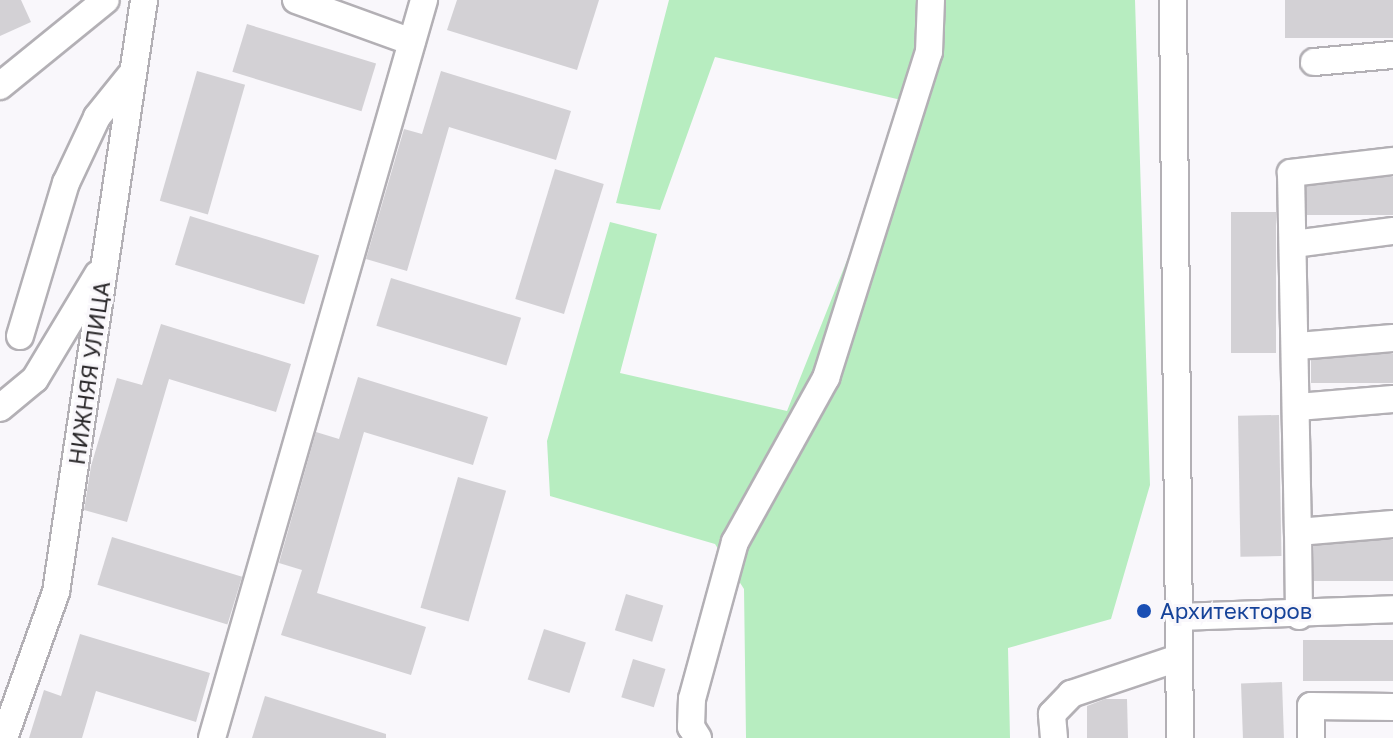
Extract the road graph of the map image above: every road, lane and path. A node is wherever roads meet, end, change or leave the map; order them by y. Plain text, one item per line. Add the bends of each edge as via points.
1 (106, 0) edge
2 (144, 0) edge
3 (296, 0) edge
4 (424, 0) edge
5 (931, 0) edge
6 (1173, 0) edge
7 (412, 42) junction
8 (1393, 55) edge
9 (1314, 62) dead end
10 (130, 76) junction
11 (0, 86) edge
12 (1393, 161) edge
13 (1393, 231) edge
14 (1294, 244) junction
15 (106, 261) junction
16 (20, 336) dead end
17 (1393, 338) edge
18 (1298, 346) junction
19 (1393, 399) edge
20 (1298, 407) junction
21 (0, 408) edge
22 (1393, 524) edge
23 (1298, 532) junction
24 (1393, 609) edge
25 (1299, 616) junction
26 (1179, 617) junction
27 (1178, 658) junction
28 (26, 680) junction
29 (0, 705) edge
30 (1393, 707) edge
31 (1053, 726) edge
32 (4, 738) edge
33 (212, 738) edge
34 (698, 738) edge
35 (1180, 738) edge
36 (1311, 738) edge

1 - 11 street
2 - 10 street, НИЖНЯЯ УЛИЦА
3 - 7 street
4 - 7 street
5 - 34 street via 929,52 826,378 735,542 692,699 691,727
6 - 26 street
7 - 33 street
8 - 9 street
10 - 15 street, НИЖНЯЯ УЛИЦА
10 - 16 street via 97,117 61,195
12 - 14 street via 1291,173
13 - 14 street
14 - 18 street
15 - 21 street via 35,379
15 - 28 street, НИЖНЯЯ УЛИЦА via 56,592
17 - 18 street
18 - 20 street
19 - 20 street
20 - 23 street
22 - 23 street
23 - 25 street
24 - 25 street
25 - 26 street
26 - 27 street
27 - 31 street via 1103,678
27 - 35 street
28 - 29 street
28 - 32 street, НИЖНЯЯ УЛИЦА
30 - 36 street via 1311,706

